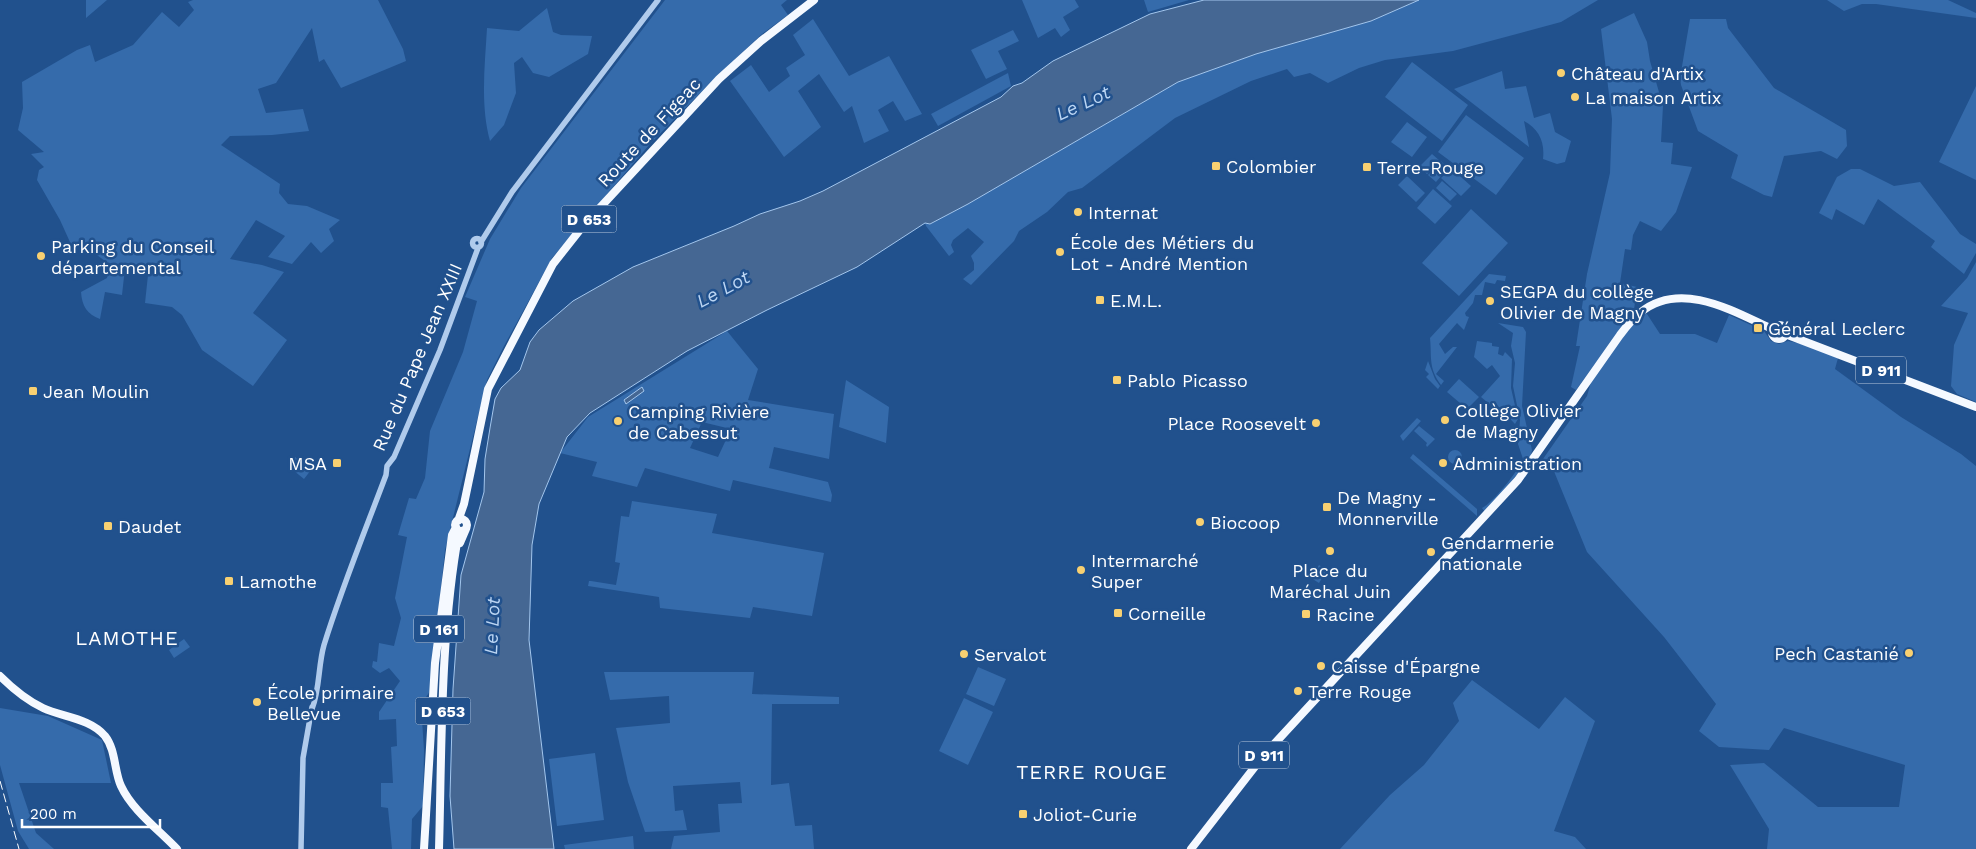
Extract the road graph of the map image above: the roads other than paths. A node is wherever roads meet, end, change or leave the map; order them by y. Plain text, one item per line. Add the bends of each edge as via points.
1 (658, 0) edge
2 (814, 0) edge
3 (1976, 407) edge
4 (461, 526) junction
5 (0, 676) edge
6 (177, 849) edge
7 (301, 849) edge
8 (424, 849) edge
9 (439, 849) edge
10 (1191, 849) edge

1 - 7 street, Rue du Pape Jean XXIII via 512,192 478,244 440,350 394,457 387,466 322,652 303,758
2 - 4 main road, Route de Figeac / D 653 via 761,41 701,97 583,226 553,264 488,389
3 - 10 main road, D 911 via 1785,334 1780,325 1772,329 1718,306 1689,298 1666,299 1645,308 1620,335 1518,480 1264,755
4 - 8 main road, D 161 via 452,536 435,663
4 - 9 main road, D 653 via 452,574 445,656
5 - 6 main road via 16,692 34,703 95,728 104,736 110,744 122,788 133,804

